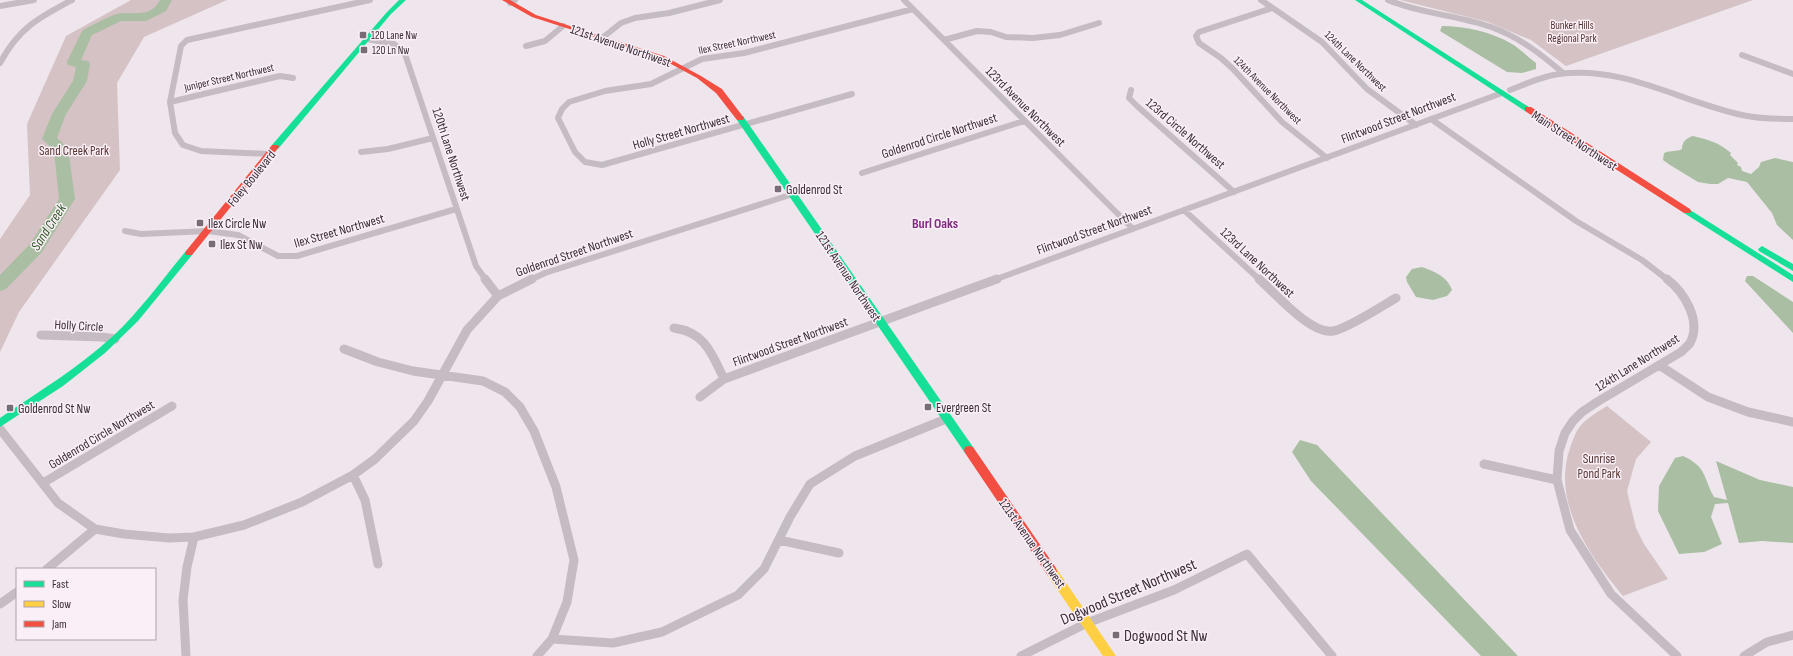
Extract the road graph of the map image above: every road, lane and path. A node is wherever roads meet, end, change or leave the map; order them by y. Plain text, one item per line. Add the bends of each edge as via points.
1 (34, 0) edge
2 (72, 0) edge
3 (370, 0) edge
4 (403, 0) edge
5 (720, 0) edge
6 (904, 0) edge
7 (1261, 0) edge
8 (1358, 0) edge
9 (1370, 0) edge
10 (1388, 0) edge
11 (510, 1) edge
12 (0, 6) edge
13 (1272, 8) junction
14 (913, 9) junction
15 (1099, 23) dead end
16 (563, 26) junction
17 (602, 38) junction
18 (366, 39) junction
19 (944, 40) junction
20 (526, 46) dead end
21 (3, 53) edge
22 (1742, 55) dead end
23 (0, 63) edge
24 (683, 68) junction
25 (1563, 73) junction
26 (1793, 74) edge
27 (293, 78) dead end
28 (1131, 90) dead end
29 (1506, 91) junction
30 (852, 94) dead end
31 (170, 102) junction
32 (569, 102) joint
33 (1431, 119) junction
34 (1793, 119) edge
35 (1024, 121) junction
36 (745, 124) junction
37 (1416, 125) junction
38 (433, 138) junction
39 (361, 152) dead end
40 (269, 154) junction
41 (1327, 158) junction
42 (862, 173) dead end
43 (1234, 192) junction
44 (793, 194) junction
45 (456, 208) junction
46 (1184, 210) junction
47 (1133, 229) junction
48 (125, 231) dead end
49 (208, 231) junction
50 (1793, 268) edge
51 (1793, 278) edge
52 (498, 296) junction
53 (1396, 298) dead end
54 (881, 322) junction
55 (674, 328) dead end
56 (41, 335) dead end
57 (115, 339) junction
58 (344, 349) dead end
59 (1659, 365) junction
60 (444, 374) junction
61 (724, 379) junction
62 (700, 397) dead end
63 (172, 406) dead end
64 (946, 419) junction
65 (1793, 422) edge
66 (0, 423) edge
67 (0, 429) edge
68 (1484, 464) dead end
69 (353, 476) junction
70 (1558, 480) junction
71 (43, 483) junction
72 (95, 529) junction
73 (194, 537) junction
74 (779, 540) junction
75 (839, 553) dead end
76 (378, 564) dead end
77 (47, 568) edge
78 (16, 593) edge
79 (0, 604) edge
80 (1088, 622) junction
81 (1793, 635) edge
82 (552, 639) junction
83 (186, 656) edge
84 (537, 656) edge
85 (1021, 656) edge
86 (1110, 656) edge
87 (1332, 656) edge
88 (1677, 656) edge
89 (1744, 656) edge

1 - 12 street
2 - 21 street via 22,30
3 - 31 street via 187,40 181,46
4 - 18 street, Foley Boulevard
5 - 17 street via 669,13 635,18 621,23
6 - 14 street, 123rd Avenue Northwest
7 - 13 street, 124th Lane Northwest
8 - 29 street, Main Street Northwest
9 - 29 street, Main Street Northwest
10 - 25 street via 1413,9 1502,31 1534,48
11 - 16 street, 121st Avenue Northwest via 520,10
13 - 37 street, 124th Lane Northwest via 1322,42 1367,89
13 - 41 street, 124th Avenue Northwest via 1198,32 1196,36 1199,43 1233,69 1282,122
14 - 19 street, 123rd Avenue Northwest
14 - 24 street, Ilex Street Northwest via 744,53 702,59
15 - 19 street via 1060,35 1033,38 1006,37 977,31
16 - 17 street, 121st Avenue Northwest
16 - 20 street via 545,41
17 - 24 street, 121st Avenue Northwest via 662,57
18 - 38 street, 120th Lane Northwest via 394,44 402,50
18 - 40 street, Foley Boulevard
19 - 35 street, 123rd Avenue Northwest
21 - 23 street
22 - 26 street
24 - 32 street, Ilex Street Northwest via 650,84 604,91
24 - 36 street, 121st Avenue Northwest via 719,91
25 - 29 street, Flintwood Street Northwest
25 - 34 street, Flintwood Street Northwest via 1616,76 1740,116 1775,121
27 - 31 street, Juniper Street Northwest via 280,76
28 - 43 street, 123rd Circle Northwest via 1129,98 1137,106
29 - 33 street, Flintwood Street Northwest
29 - 50 street, Main Street Northwest
29 - 51 street, Main Street Northwest
30 - 36 street, Holly Street Northwest
31 - 40 street via 175,133 183,145 200,151
32 - 36 street, Holly Street Northwest via 558,118 575,152 585,162 593,164 602,165 625,159
33 - 37 street, Flintwood Street Northwest
33 - 59 street, 124th Lane Northwest via 1576,221 1642,260 1671,282 1689,305 1694,325 1690,343 1681,352
35 - 42 street, Goldenrod Circle Northwest
35 - 47 street, 123rd Avenue Northwest
36 - 44 street, 121st Avenue Northwest
37 - 41 street, Flintwood Street Northwest
38 - 39 street via 378,152
38 - 45 street, 120th Lane Northwest
40 - 49 street, Foley Boulevard
41 - 43 street, Flintwood Street Northwest
43 - 46 street, Flintwood Street Northwest
44 - 52 street, Goldenrod Street Northwest via 546,273
44 - 54 street, 121st Avenue Northwest
45 - 49 street, Ilex Street Northwest via 297,256 278,256 238,235
45 - 52 street, 120th Lane Northwest via 476,266
46 - 47 street, Flintwood Street Northwest
46 - 53 street, 123rd Lane Northwest via 1317,329 1328,333 1338,330
47 - 54 street, Flintwood Street Northwest
48 - 49 street, Ilex Street Northwest via 141,234
49 - 57 street, Foley Boulevard
52 - 60 street, Goldenrod Street Northwest via 467,330
54 - 61 street, Flintwood Street Northwest
54 - 64 street, 121st Avenue Northwest
55 - 61 street via 691,330 700,337
56 - 57 street, Holly Circle
57 - 66 street, Foley Boulevard
58 - 60 street via 378,362 413,371
59 - 65 street via 1708,397 1748,412
59 - 70 street, 124th Lane Northwest via 1597,402 1573,421 1565,433 1559,451
60 - 69 street, Goldenrod Street Northwest via 414,421 375,459
60 - 82 street via 483,381 505,392 520,407 534,431 556,487 574,560 567,602
61 - 62 street, Flintwood Street Northwest
63 - 71 street, Goldenrod Circle Northwest
64 - 74 street via 855,456 810,484
64 - 80 street, 121st Avenue Northwest
67 - 71 street, Goldenrod Street Northwest
68 - 70 street
69 - 73 street, Goldenrod Street Northwest via 270,515
69 - 76 street via 365,500
70 - 88 street, 124th Lane Northwest via 1570,530 1611,594
71 - 72 street, Goldenrod Street Northwest via 58,503
72 - 73 street, Goldenrod Street Northwest via 169,538
72 - 77 street
73 - 83 street via 187,567 184,600
74 - 75 street
74 - 82 street via 764,569 738,595 662,632 613,643
78 - 79 street
80 - 85 street, Dogwood Street Northwest
80 - 86 street, 121st Avenue Northwest
80 - 87 street, Dogwood Street Northwest via 1174,590 1247,554
81 - 89 street via 1783,636 1758,646
82 - 84 street

